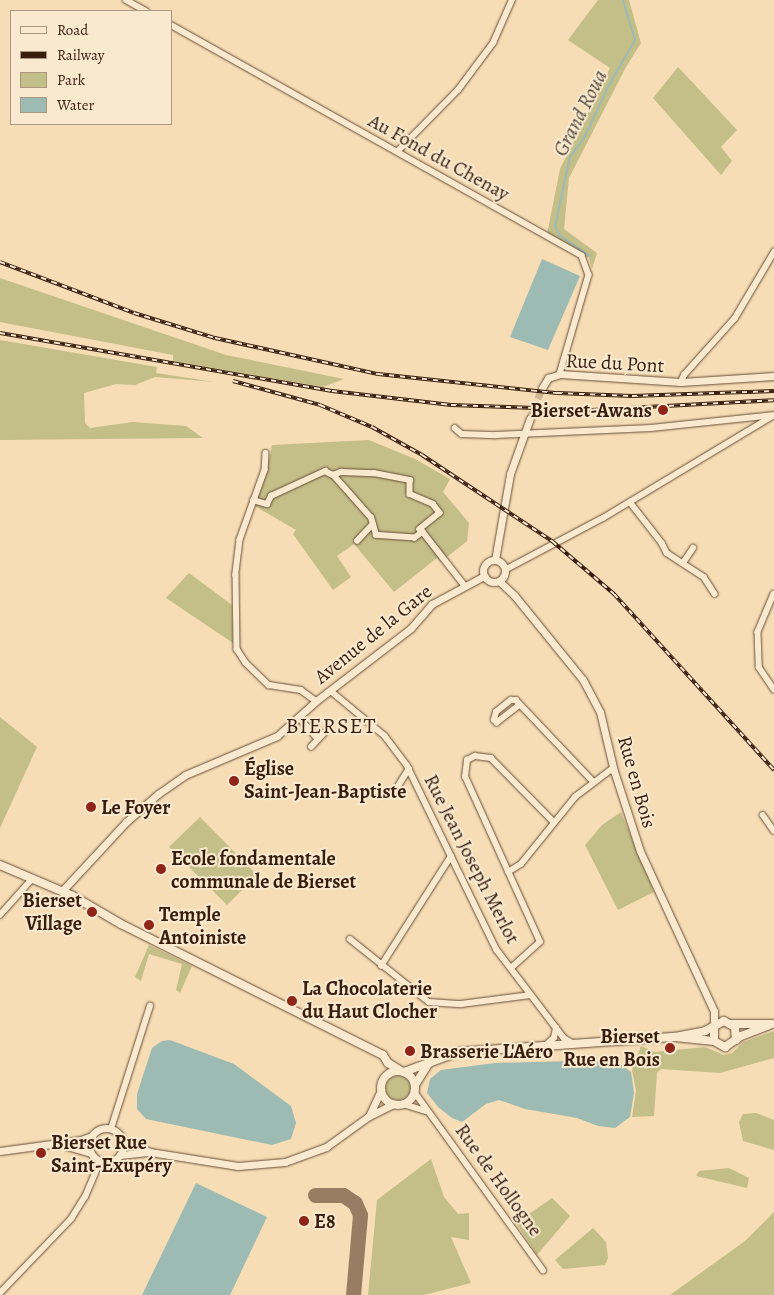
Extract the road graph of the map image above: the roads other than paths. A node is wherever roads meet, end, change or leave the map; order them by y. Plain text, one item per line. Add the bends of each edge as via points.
1 (126, 0) edge
2 (512, 0) edge
3 (144, 10) edge
4 (172, 26) edge
5 (397, 152) junction
6 (774, 252) edge
7 (560, 374) junction
8 (774, 376) edge
9 (681, 382) junction
10 (542, 388) tunnel mouth
11 (774, 415) edge
12 (530, 418) tunnel mouth
13 (456, 428) dead end
14 (525, 432) junction
15 (266, 453) dead end
16 (333, 475) junction
17 (253, 500) junction
18 (630, 502) junction
19 (373, 524) junction
20 (423, 532) junction
21 (357, 541) dead end
22 (693, 548) dead end
23 (495, 560) junction
24 (683, 563) junction
25 (505, 570) junction
26 (484, 576) junction
27 (499, 581) junction
28 (465, 586) junction
29 (715, 594) dead end
30 (774, 594) edge
31 (774, 689) edge
32 (331, 691) junction
33 (316, 701) junction
34 (520, 705) junction
35 (299, 717) junction
36 (324, 732) dead end
37 (318, 739) junction
38 (311, 747) dead end
39 (613, 768) junction
40 (409, 769) junction
41 (593, 781) junction
42 (395, 791) dead end
43 (763, 815) dead end
44 (554, 822) junction
45 (774, 831) edge
46 (451, 856) junction
47 (0, 865) edge
48 (508, 872) junction
49 (32, 879) junction
50 (62, 891) junction
51 (0, 915) edge
52 (350, 939) dead end
53 (381, 966) junction
54 (511, 968) junction
55 (530, 995) junction
56 (150, 1006) dead end
57 (714, 1011) junction
58 (730, 1023) junction
59 (772, 1024) edge
60 (714, 1027) junction
61 (556, 1028) junction
62 (675, 1037) junction
63 (736, 1040) junction
64 (714, 1041) junction
65 (574, 1044) junction
66 (545, 1046) junction
67 (379, 1054) junction
68 (428, 1064) junction
69 (402, 1071) junction
70 (384, 1078) junction
71 (415, 1088) junction
72 (381, 1090) junction
73 (394, 1104) junction
74 (404, 1104) junction
75 (426, 1111) junction
76 (369, 1116) junction
77 (111, 1129) junction
78 (93, 1135) junction
79 (122, 1140) junction
80 (58, 1144) junction
81 (0, 1152) edge
82 (150, 1152) junction
83 (91, 1153) junction
84 (120, 1156) junction
85 (100, 1161) junction
86 (544, 1270) dead end
87 (0, 1293) edge

1 - 3 street
2 - 5 street via 493,43 464,82
4 - 5 street, Au Fond du Chenay
5 - 7 street, Au Fond du Chenay via 586,260 589,275
6 - 9 street, Rue du Pont via 735,318
7 - 9 street, Rue du Pont
7 - 10 street, Rue du Pont via 548,378
8 - 9 street
11 - 14 street via 652,428
11 - 18 street
12 - 14 street
13 - 14 street via 462,434 473,436
14 - 23 street via 510,474
15 - 17 street via 265,470
16 - 17 street via 326,471 271,496 267,504
16 - 19 street
16 - 20 street via 341,472 374,473 410,480 410,494 433,504 440,513 420,529
17 - 33 street via 240,540 237,566 237,649 246,664 269,685 301,690
18 - 24 street via 667,553
18 - 25 street
19 - 20 street via 376,534 415,538
19 - 21 street
20 - 28 street
22 - 24 street
23 - 25 street
23 - 26 street via 485,565
24 - 29 street via 704,577
25 - 27 street
26 - 27 street via 489,581
26 - 28 street, Avenue de la Gare
27 - 39 street, Rue en Bois via 583,680 600,712
28 - 32 street, Avenue de la Gare via 432,604 411,628
30 - 31 street via 758,632 759,667
32 - 33 street, Avenue de la Gare
32 - 40 street, Rue Jean Joseph Merlot via 385,736
33 - 35 street, Avenue de la Gare
34 - 34 street via 497,723 494,720 496,712 510,700 516,700
34 - 41 street
35 - 37 street
35 - 50 street, Avenue de la Gare via 270,740 185,775 135,814
36 - 37 street
37 - 38 street
39 - 41 street
39 - 57 street, Rue en Bois via 640,851
40 - 42 street
40 - 46 street, Rue Jean Joseph Merlot
41 - 44 street
43 - 45 street
44 - 48 street via 516,869
44 - 48 street via 491,758 475,756 467,760 465,777
46 - 53 street
46 - 54 street, Rue Jean Joseph Merlot via 498,950
47 - 49 main road
48 - 54 street via 540,942
49 - 50 main road
49 - 51 street
50 - 67 main road
52 - 53 street
53 - 55 street via 429,1002 461,1004
54 - 55 street, Rue Jean Joseph Merlot
55 - 61 street, Rue Jean Joseph Merlot
56 - 77 street
57 - 58 street, Rue en Bois
57 - 60 street, Rue en Bois
58 - 59 main road
58 - 60 main road via 719,1022
58 - 63 main road via 737,1031
59 - 63 main road
60 - 62 main road
60 - 64 main road
61 - 65 street, Rue Jean Joseph Merlot
61 - 66 street via 554,1038
62 - 64 main road
62 - 65 main road
63 - 64 main road via 725,1047
65 - 66 main road
66 - 68 main road via 458,1052
67 - 69 main road
67 - 70 main road
68 - 69 main road
68 - 71 main road
69 - 70 main road via 391,1072
69 - 71 main road
70 - 72 main road
71 - 74 main road
71 - 75 street, Rue de Hollogne
72 - 73 main road via 385,1099
72 - 76 street
73 - 74 main road
73 - 76 street
74 - 75 street
75 - 86 street, Rue de Hollogne
76 - 82 street via 326,1147 276,1164 238,1166
77 - 78 street via 103,1129
77 - 79 street
78 - 80 street
78 - 83 street
79 - 82 street
79 - 84 street
80 - 81 street
80 - 83 street
82 - 84 street
83 - 85 street
84 - 85 street via 111,1162
85 - 87 street via 85,1197 71,1219

